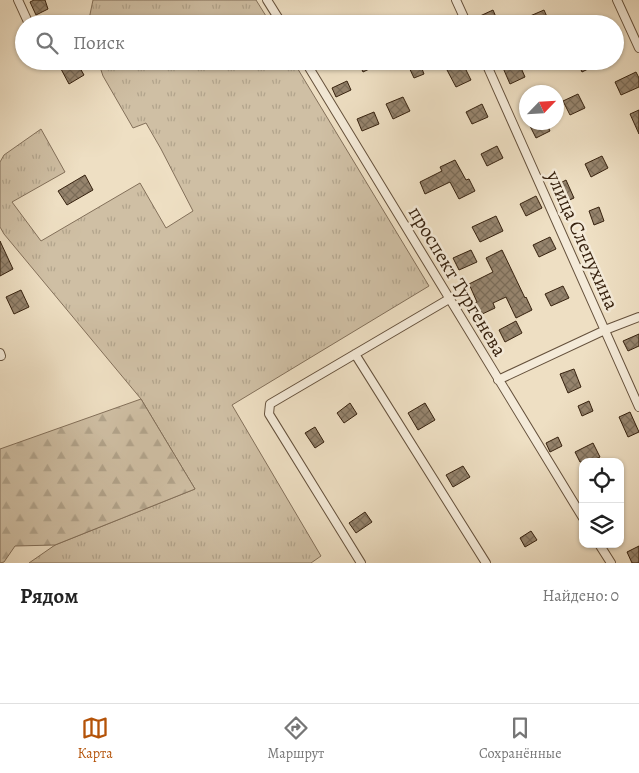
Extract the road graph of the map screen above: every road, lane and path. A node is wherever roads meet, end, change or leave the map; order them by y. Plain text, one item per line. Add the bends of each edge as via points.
1 (18, 0) edge
2 (266, 0) edge
3 (456, 0) edge
4 (617, 0) edge
5 (25, 15) edge
6 (276, 15) edge
7 (463, 15) edge
8 (624, 15) edge
9 (624, 15) edge
10 (639, 48) edge
11 (310, 70) edge
12 (489, 70) edge
13 (449, 299) junction
14 (639, 317) edge
15 (605, 330) junction
16 (355, 354) junction
17 (498, 380) junction
18 (639, 407) edge
19 (579, 512) edge
20 (601, 548) edge
21 (361, 563) edge
22 (486, 563) edge
23 (610, 563) edge

1 - 5 street
2 - 6 street
3 - 7 street
4 - 8 street
9 - 10 street
11 - 13 street, проспект Тургенева
12 - 15 street, улица Слепухина
13 - 16 street
13 - 17 street, проспект Тургенева
14 - 15 street
15 - 17 street
15 - 18 street, улица Слепухина
16 - 21 street via 270,404 269,414
16 - 22 street
17 - 19 street, проспект Тургенева
20 - 23 street

